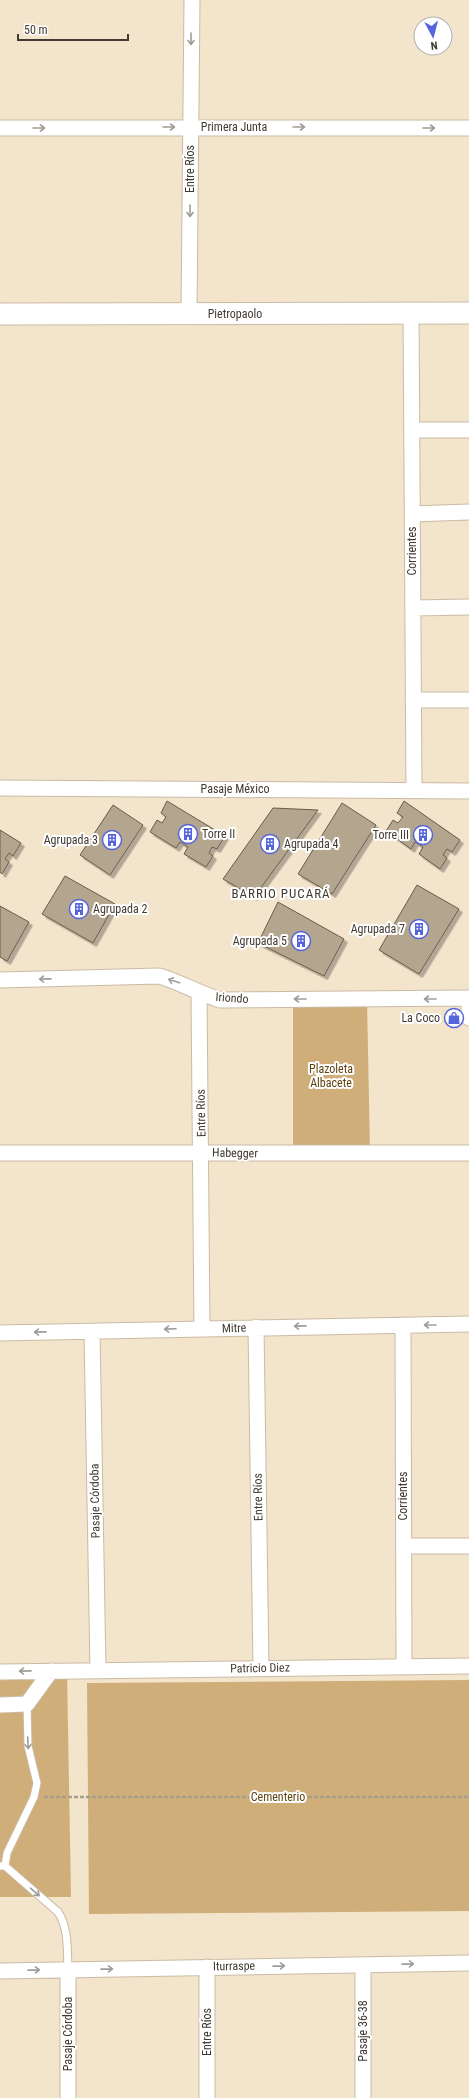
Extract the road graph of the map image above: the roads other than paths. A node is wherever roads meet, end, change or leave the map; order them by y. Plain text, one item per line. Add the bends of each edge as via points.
1 (192, 0) edge
2 (191, 127) junction
3 (0, 128) edge
4 (469, 128) edge
5 (411, 312) junction
6 (469, 313) edge
7 (0, 314) edge
8 (189, 314) junction
9 (412, 430) junction
10 (469, 430) edge
11 (469, 512) edge
12 (412, 514) junction
13 (469, 607) edge
14 (413, 608) junction
15 (413, 700) junction
16 (469, 700) edge
17 (0, 788) edge
18 (414, 791) junction
19 (469, 791) edge
20 (0, 980) edge
21 (199, 993) junction
22 (469, 998) edge
23 (469, 1018) edge
24 (201, 1152) junction
25 (0, 1153) edge
26 (469, 1153) edge
27 (469, 1324) edge
28 (403, 1325) junction
29 (256, 1327) junction
30 (202, 1328) junction
31 (92, 1332) junction
32 (0, 1333) edge
33 (404, 1546) junction
34 (469, 1546) edge
35 (469, 1666) edge
36 (404, 1667) junction
37 (261, 1668) junction
38 (98, 1670) junction
39 (51, 1671) junction
40 (0, 1672) edge
41 (27, 1704) junction
42 (0, 1705) edge
43 (3, 1866) edge
44 (469, 1963) edge
45 (363, 1965) junction
46 (207, 1967) junction
47 (68, 1969) junction
48 (0, 1971) edge
49 (68, 2098) edge
50 (207, 2098) edge
51 (363, 2098) edge

1 -> 2 street, Entre Ríos
3 -> 2 street, Primera Junta
2 -> 4 street, Primera Junta
2 -> 8 street, Entre Ríos
5 - 6 street, Pietropaolo
5 - 8 street, Pietropaolo
5 - 9 street, Corrientes
7 - 8 street, Pietropaolo
9 - 10 street
9 - 12 street, Corrientes
11 - 12 street
12 - 14 street, Corrientes
13 - 14 street
14 - 15 street, Corrientes
15 - 16 street
15 - 18 street, Corrientes
17 - 18 street, Pasaje México
18 - 19 street, Pasaje México
21 -> 20 street, Iriondo via 178,981 159,976
22 -> 21 street, Iriondo via 220,1000
21 - 24 street, Entre Ríos
22 - 23 street
24 - 25 street, Habegger
24 - 26 street, Habegger
24 - 30 street, Entre Ríos
27 -> 28 street, Mitre
28 -> 29 street, Mitre
28 - 33 street, Corrientes
29 - 30 street, Mitre
29 - 37 street, Entre Ríos
30 -> 31 street, Mitre
31 -> 32 street, Mitre
31 - 38 street, Pasaje Córdoba
33 - 34 street
33 - 36 street, Corrientes
35 - 36 street, Patricio Diez
36 - 37 street, Patricio Diez
37 - 38 street, Patricio Diez
38 - 39 street, Patricio Diez
39 -> 40 street, Patricio Diez
39 - 41 street
41 - 42 street
41 -> 43 lane via 28,1746 37,1783 34,1797
43 -> 47 lane via 63,1919
45 -> 44 street, Iturraspe
46 -> 45 street, Iturraspe
45 - 51 street, Pasaje 36-38
47 -> 46 street, Iturraspe
46 - 50 street, Entre Ríos
48 -> 47 street, Iturraspe
47 - 49 street, Pasaje Córdoba

